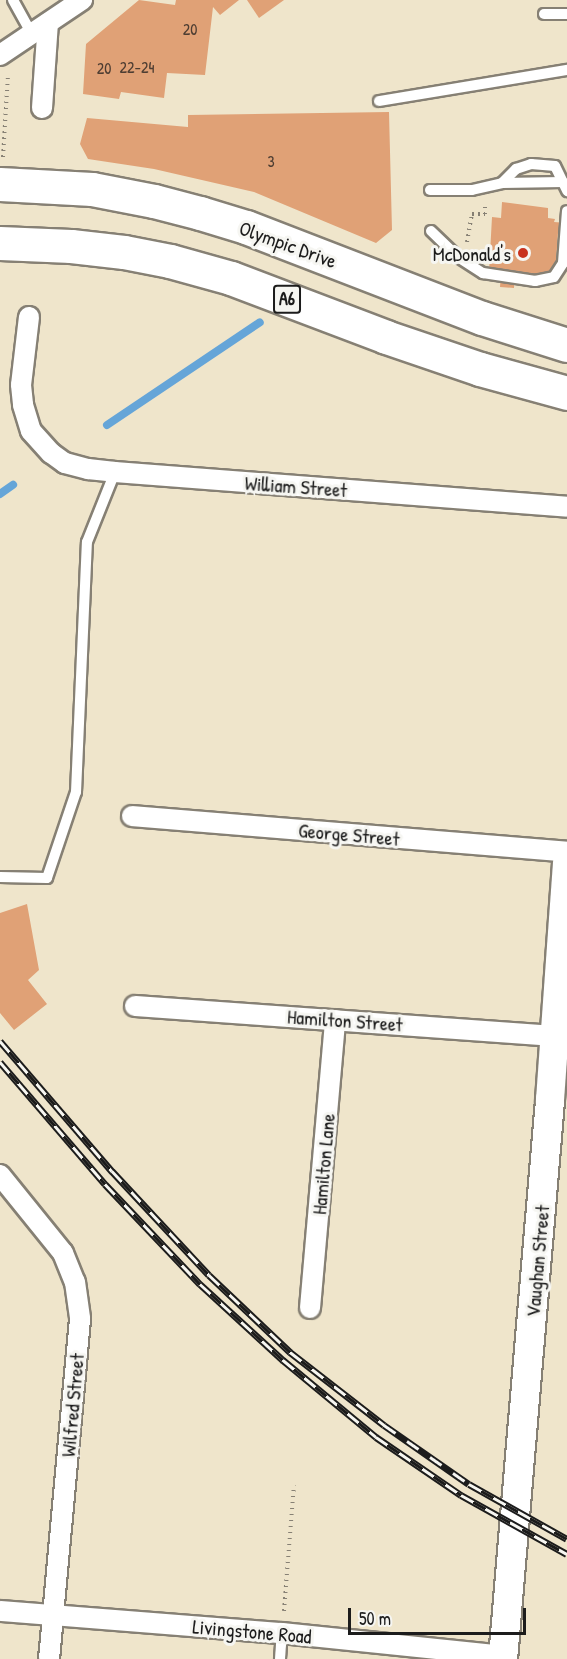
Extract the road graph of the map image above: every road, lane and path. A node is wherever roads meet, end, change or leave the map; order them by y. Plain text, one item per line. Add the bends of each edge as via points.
1 (13, 0) edge
2 (82, 0) edge
3 (544, 14) dead end
4 (567, 14) edge
5 (40, 29) junction
6 (1, 55) edge
7 (567, 70) edge
8 (379, 101) dead end
9 (42, 108) dead end
10 (2, 171) edge
11 (502, 183) junction
12 (565, 187) edge
13 (430, 190) dead end
14 (484, 211) dead end
15 (567, 211) edge
16 (431, 231) dead end
17 (0, 243) edge
18 (458, 257) junction
19 (29, 317) dead end
20 (567, 345) edge
21 (567, 393) edge
22 (115, 472) junction
23 (563, 507) edge
24 (132, 816) dead end
25 (567, 852) edge
26 (567, 863) edge
27 (0, 877) edge
28 (135, 1005) dead end
29 (335, 1020) junction
30 (555, 1036) junction
31 (0, 1174) edge
32 (310, 1308) dead end
33 (294, 1485) dead end
34 (0, 1611) edge
35 (53, 1616) junction
36 (282, 1633) junction
37 (504, 1657) edge
38 (50, 1659) edge
39 (280, 1659) edge

1 - 5 lane
2 - 5 street
3 - 4 lane
5 - 6 street
5 - 9 street
6 - 10 path via 9,72
7 - 8 lane
10 - 20 highway, Olympic Drive via 200,213 482,318
11 - 12 lane
11 - 12 lane via 516,169 531,164 555,166
11 - 13 lane via 472,190
14 - 18 path via 485,214 472,214 469,238
15 - 18 lane via 563,262 554,277 535,281 483,273
16 - 18 lane
17 - 21 highway, A6 via 71,246 170,261 231,278 470,365
19 - 22 street, William Street via 21,385 31,431 65,463
22 - 23 street, William Street
22 - 27 lane via 87,542 76,792 47,878
24 - 25 street, George Street
26 - 30 main road, Vaughan Street
28 - 29 street, Hamilton Street
29 - 30 street, Hamilton Street
29 - 32 street, Hamilton Lane
30 - 37 main road, Vaughan Street via 555,1100
31 - 35 street, Wilfred Street via 63,1253 75,1282 80,1319
33 - 36 path
34 - 35 street, Livingstone Road
35 - 36 street, Livingstone Road
35 - 38 street, Wilfred Street
36 - 37 street, Livingstone Road
36 - 39 lane

